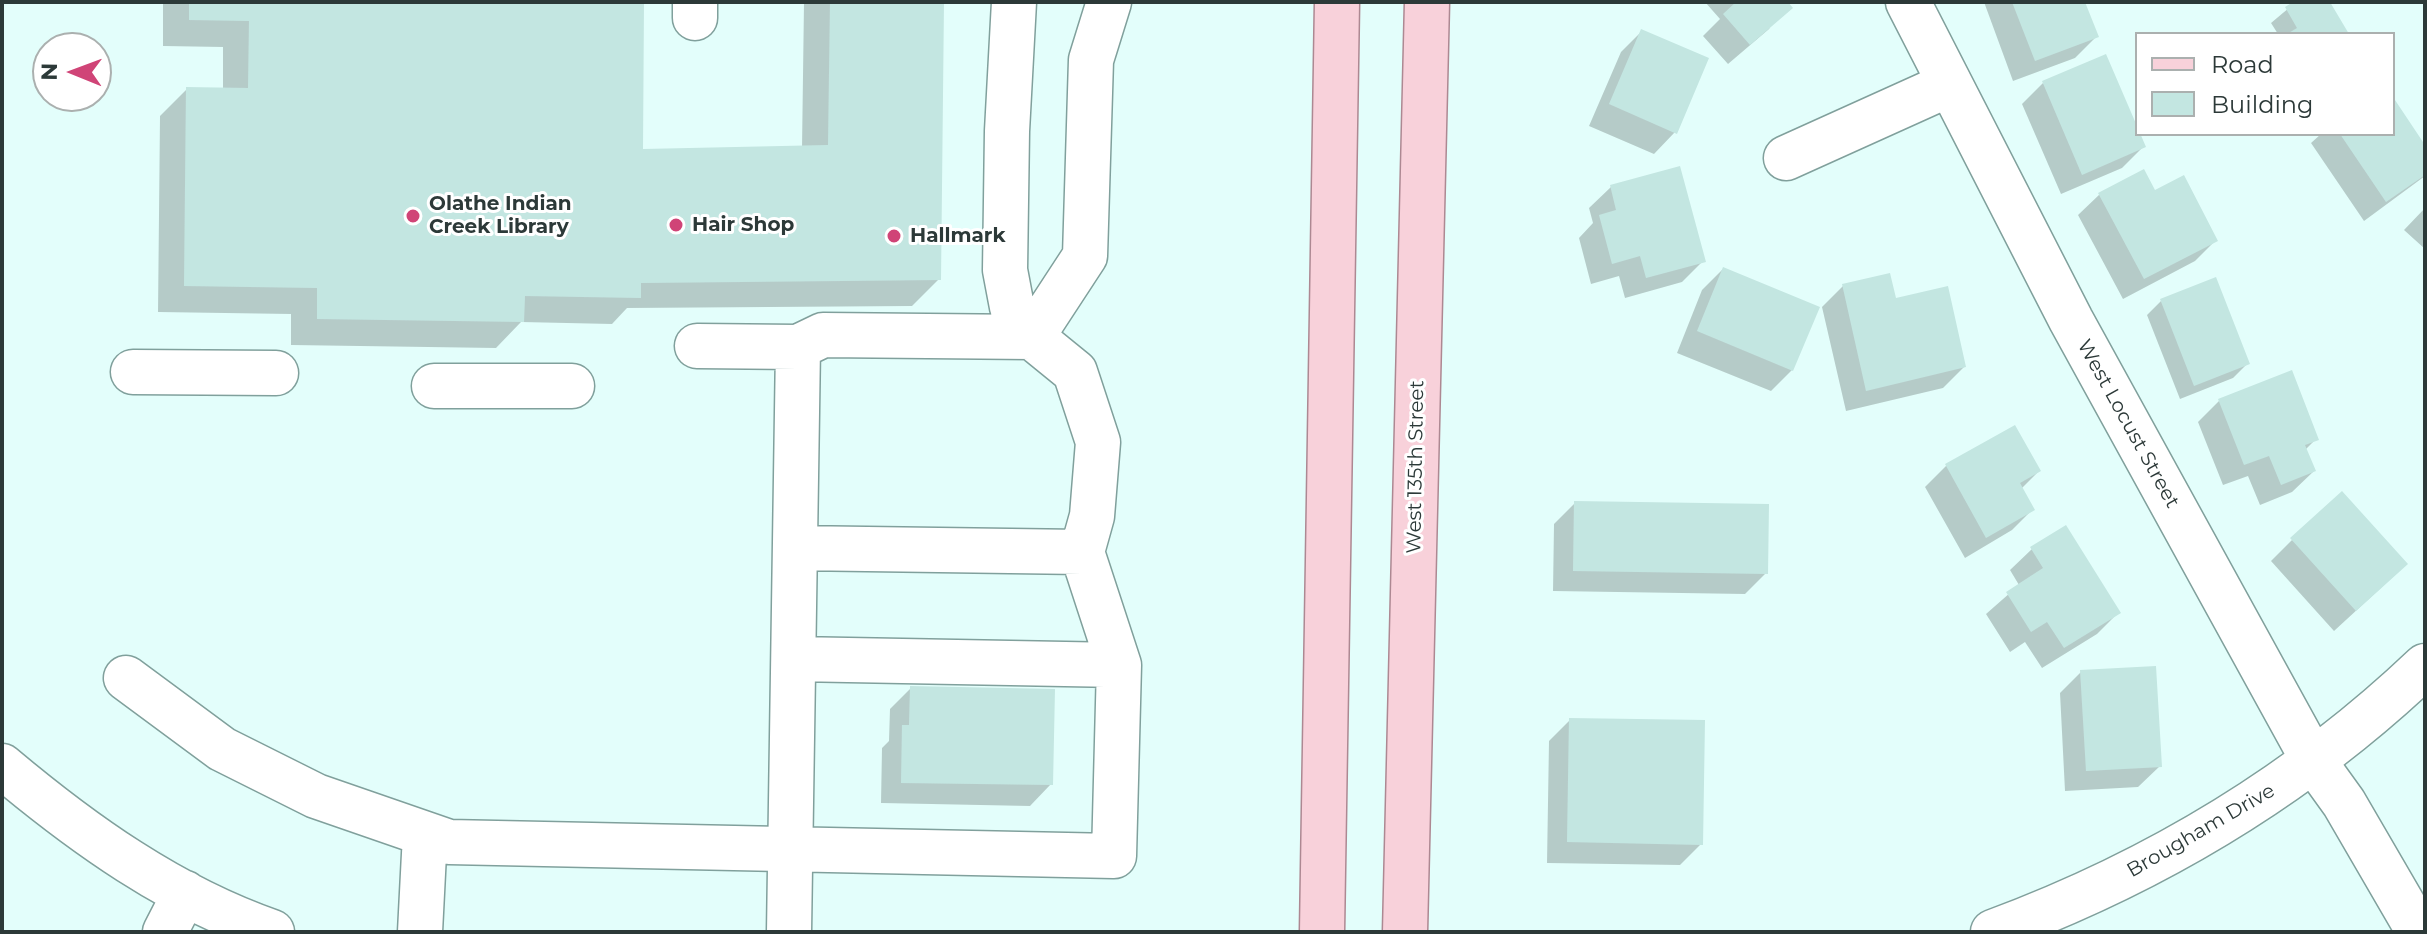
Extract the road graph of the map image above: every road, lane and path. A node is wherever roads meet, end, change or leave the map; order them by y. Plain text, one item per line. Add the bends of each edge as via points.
1 (1014, 2) edge
2 (1109, 2) edge
3 (1337, 2) edge
4 (1427, 2) edge
5 (1908, 2) edge
6 (1950, 84) junction
7 (1786, 158) dead end
8 (1032, 337) junction
9 (697, 346) dead end
10 (798, 347) junction
11 (133, 372) dead end
12 (276, 373) dead end
13 (434, 386) dead end
14 (572, 386) dead end
15 (795, 548) junction
16 (1082, 552) junction
17 (794, 659) junction
18 (1119, 665) junction
19 (2425, 666) edge
20 (126, 678) dead end
21 (2313, 760) junction
22 (2, 767) edge
23 (425, 834) junction
24 (791, 849) junction
25 (185, 893) junction
26 (165, 932) edge
27 (272, 932) edge
28 (420, 932) edge
29 (789, 932) edge
30 (1322, 932) edge
31 (1405, 932) edge
32 (1993, 932) edge
33 (2419, 932) edge

1 - 8 street via 1005,270 1012,307
2 - 8 street via 1091,60 1085,256
3 - 30 main road
4 - 31 main road, West 135th Street
5 - 6 street, West Locust Street
6 - 7 street
6 - 21 street, West Locust Street via 2071,320
8 - 10 street via 823,335
8 - 16 street via 1075,372 1098,442 1092,516
9 - 10 street
10 - 15 street
11 - 12 street
13 - 14 street
15 - 16 street
15 - 17 street
16 - 18 street
17 - 18 street
17 - 24 street
18 - 24 street via 1114,856
19 - 21 street, Brougham Drive
20 - 23 street via 222,749 316,796
21 - 32 street, Brougham Drive via 2255,803 2162,858 2064,906
21 - 33 street, West Locust Street
22 - 25 street via 63,817
23 - 24 street via 449,842
23 - 28 street
24 - 29 street
25 - 26 street
25 - 27 street

